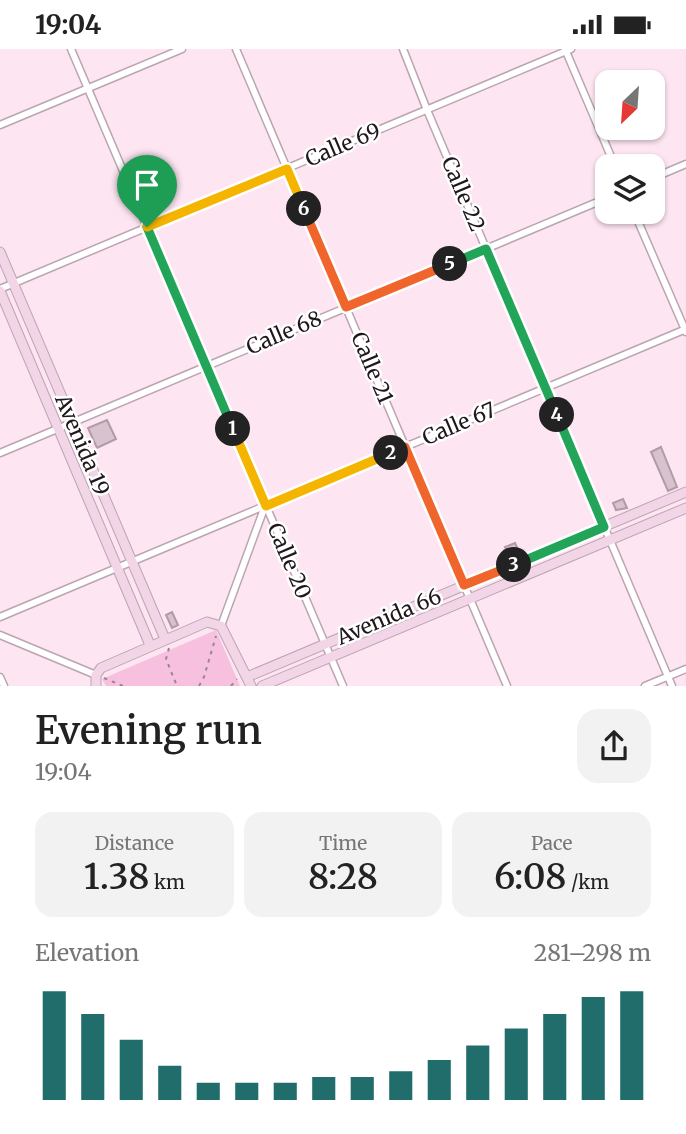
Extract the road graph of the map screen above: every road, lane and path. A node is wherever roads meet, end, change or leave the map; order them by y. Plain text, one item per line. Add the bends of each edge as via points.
1 (71, 49) edge
2 (182, 49) edge
3 (236, 49) edge
4 (403, 49) edge
5 (567, 50) edge
6 (88, 88) junction
7 (427, 110) junction
8 (0, 125) edge
9 (610, 154) edge
10 (686, 165) edge
11 (287, 169) junction
12 (665, 174) edge
13 (595, 203) edge
14 (640, 224) edge
15 (147, 227) junction
16 (486, 249) junction
17 (0, 252) edge
18 (13, 283) junction
19 (0, 290) edge
20 (346, 307) junction
21 (686, 330) edge
22 (206, 366) junction
23 (545, 388) junction
24 (73, 422) junction
25 (58, 428) junction
26 (405, 447) junction
27 (0, 453) edge
28 (686, 492) edge
29 (266, 506) junction
30 (686, 508) edge
31 (604, 527) junction
32 (610, 540) junction
33 (132, 562) junction
34 (118, 568) junction
35 (464, 585) junction
36 (470, 599) junction
37 (0, 617) edge
38 (220, 626) junction
39 (0, 635) edge
40 (165, 639) junction
41 (325, 644) junction
42 (150, 645) junction
43 (330, 657) junction
44 (686, 669) edge
45 (96, 675) junction
46 (668, 676) junction
47 (0, 677) edge
48 (249, 681) edge
49 (4, 686) edge
50 (96, 686) edge
51 (123, 686) edge
52 (177, 686) edge
53 (198, 686) edge
54 (228, 686) edge
55 (233, 686) edge
56 (262, 686) edge
57 (343, 686) edge
58 (507, 686) edge
59 (645, 686) edge
60 (672, 686) edge

1 - 6 street, Calle 20
2 - 6 street
3 - 11 street, Calle 21
4 - 7 street, Calle 22
5 - 7 street, Calle 69
5 - 9 street
6 - 8 street
6 - 15 street, Calle 20
7 - 11 street, Calle 69
7 - 16 street, Calle 22
10 - 12 street
11 - 15 street, Calle 69
11 - 20 street, Calle 21
13 - 16 street, Calle 68
14 - 21 street
15 - 18 street, Calle 69
15 - 22 street, Calle 20
16 - 20 street, Calle 68
16 - 23 street, Calle 22
17 - 18 main road, Avenida 19
18 - 19 street, Calle 69
18 - 24 main road, Avenida 19
19 - 25 main road, Avenida 19
20 - 22 street, Calle 68
20 - 26 street, Calle 21
21 - 23 street, Calle 67
22 - 24 street, Calle 68
22 - 29 street, Calle 20
23 - 26 street, Calle 67
23 - 31 street, Calle 22
24 - 25 street, Calle 68
24 - 33 main road, Avenida 19
25 - 27 street, Calle 68
25 - 34 main road, Avenida 19
26 - 29 street, Calle 67
26 - 35 street, Calle 21
28 - 31 main road, Avenida 66
29 - 33 street, Calle 67
29 - 38 street
29 - 41 street, Calle 20
30 - 32 main road, Avenida 66
31 - 32 street, Calle 22
31 - 35 main road, Avenida 66
32 - 36 main road, Avenida 66
32 - 46 street, Calle 22
33 - 34 street, Calle 67
33 - 40 main road, Avenida 19
34 - 37 street, Calle 67
34 - 42 main road, Avenida 19
35 - 36 street, Calle 21
35 - 41 main road, Avenida 66
36 - 43 main road, Avenida 66
36 - 58 street, Calle 21
38 - 40 main road via 207,622
38 - 48 main road
38 - 53 path
39 - 45 street
40 - 42 main road
40 - 52 path via 169,647 166,659
41 - 43 street, Calle 20
41 - 48 main road, Avenida 66
42 - 45 main road via 101,668
43 - 56 main road, Avenida 66
43 - 57 street, Calle 20
44 - 46 street
45 - 50 main road
45 - 51 path
46 - 59 street
46 - 60 street, Calle 22
47 - 49 street
54 - 55 path

